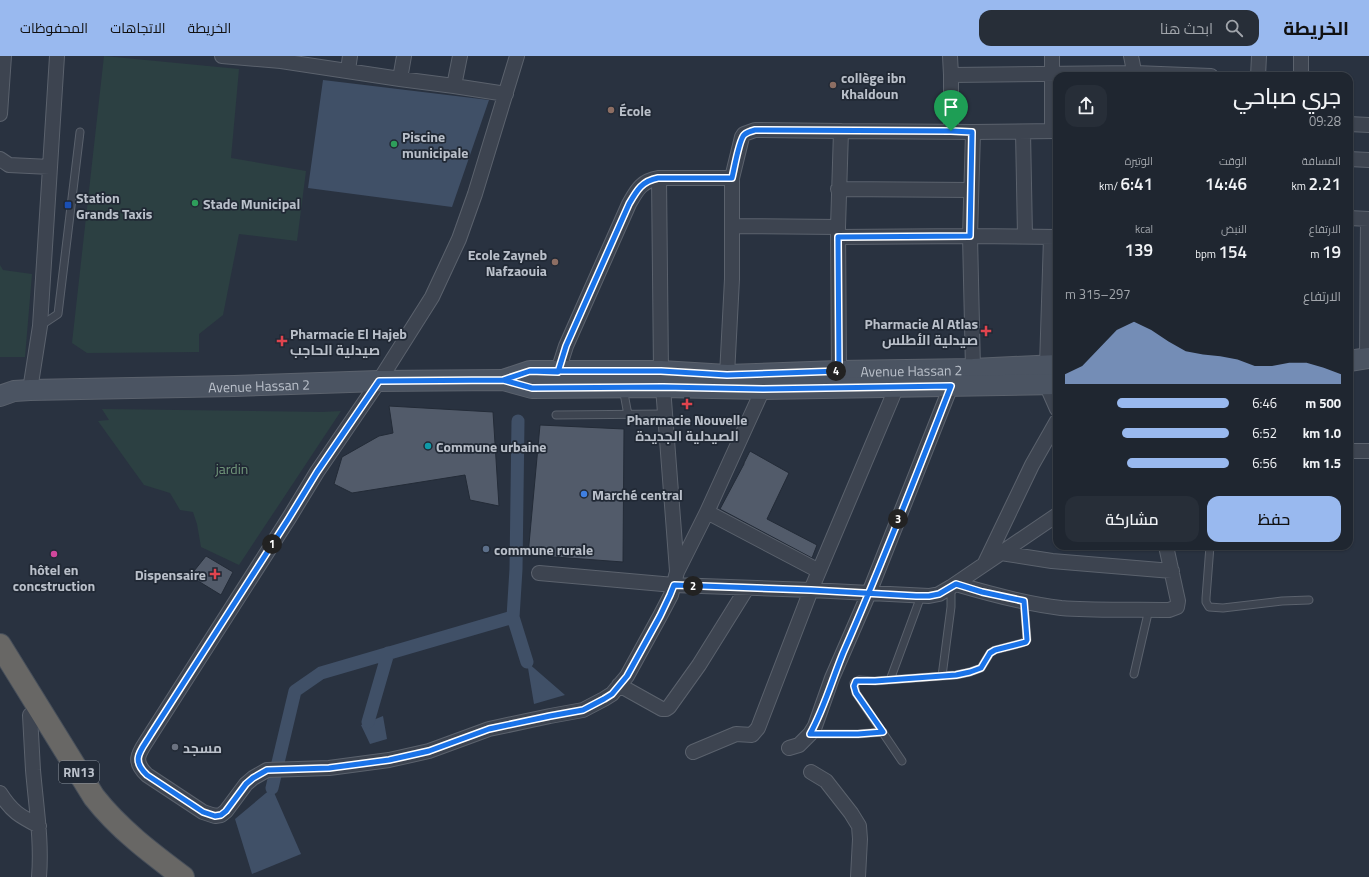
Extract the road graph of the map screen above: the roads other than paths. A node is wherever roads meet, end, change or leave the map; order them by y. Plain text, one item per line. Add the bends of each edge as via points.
1 (4, 56) edge
2 (58, 56) edge
3 (222, 56) edge
4 (236, 56) edge
5 (350, 56) edge
6 (404, 56) edge
7 (460, 56) edge
8 (517, 56) edge
9 (950, 56) edge
10 (1052, 56) edge
11 (1131, 56) edge
12 (1259, 56) edge
13 (1301, 56) edge
14 (282, 58) edge
15 (348, 70) junction
16 (1134, 72) edge
17 (1258, 72) edge
18 (1301, 72) edge
19 (1053, 74) joint
20 (951, 75) junction
21 (400, 79) junction
22 (454, 86) junction
23 (506, 94) junction
24 (0, 114) edge
25 (1353, 124) edge
26 (1369, 125) edge
27 (841, 131) junction
28 (951, 131) junction
29 (1053, 131) edge
30 (80, 132) dead end
31 (972, 132) junction
32 (1023, 132) junction
33 (0, 159) edge
34 (1353, 159) edge
35 (1369, 160) edge
36 (50, 167) junction
37 (658, 178) junction
38 (732, 178) junction
39 (838, 190) junction
40 (971, 190) junction
41 (1353, 218) edge
42 (1368, 219) edge
43 (732, 226) junction
44 (838, 232) junction
45 (970, 236) junction
46 (1025, 236) junction
47 (1053, 237) edge
48 (1053, 306) edge
49 (40, 326) junction
50 (1362, 359) edge
51 (973, 369) junction
52 (839, 371) junction
53 (558, 372) junction
54 (727, 375) junction
55 (1052, 375) edge
56 (662, 379) junction
57 (503, 380) junction
58 (379, 381) junction
59 (897, 386) junction
60 (951, 386) junction
61 (623, 388) junction
62 (763, 389) junction
63 (11, 390) edge
64 (665, 414) junction
65 (556, 415) dead end
66 (628, 415) junction
67 (1053, 428) edge
68 (1353, 451) edge
69 (1369, 451) edge
70 (707, 512) junction
71 (1053, 518) edge
72 (1167, 550) edge
73 (1210, 550) edge
74 (1001, 553) junction
75 (985, 563) junction
76 (819, 571) junction
77 (1172, 571) junction
78 (539, 573) dead end
79 (675, 578) junction
80 (953, 586) junction
81 (747, 588) junction
82 (811, 590) junction
83 (869, 593) junction
84 (921, 596) junction
85 (1308, 600) dead end
86 (1024, 601) junction
87 (1149, 609) junction
88 (0, 645) edge
89 (0, 667) edge
90 (1134, 674) dead end
91 (942, 676) junction
92 (890, 680) junction
93 (619, 685) junction
94 (30, 715) junction
95 (883, 732) junction
96 (810, 734) junction
97 (790, 748) dead end
98 (693, 752) dead end
99 (902, 761) dead end
100 (811, 772) dead end
101 (0, 792) edge
102 (39, 826) junction
103 (39, 877) edge
104 (162, 877) edge
105 (183, 877) edge
106 (858, 877) edge

1 - 24 street
2 - 36 street
3 - 4 street
4 - 14 street
5 - 15 street
6 - 21 street
7 - 22 street
8 - 23 street
9 - 20 street
10 - 19 street
11 - 16 street
12 - 17 street
13 - 18 street
14 - 15 street
15 - 21 street
19 - 20 street
20 - 28 street
21 - 22 street
22 - 23 street
23 - 58 street via 459,239 432,297
25 - 26 street
27 - 28 street
27 - 38 street via 755,130 744,134
27 - 39 street
28 - 31 street
29 - 32 street
30 - 49 lane via 58,314
31 - 32 street
31 - 40 street
32 - 46 street
33 - 36 street via 9,165
34 - 35 street
36 - 49 street
37 - 38 street
37 - 53 street via 644,183 629,204 566,346
37 - 56 street
38 - 43 street
39 - 40 street
39 - 44 street
40 - 45 street
41 - 42 street
42 - 50 street via 1368,324
43 - 44 street
43 - 54 street
44 - 45 street
44 - 52 street
45 - 46 street
45 - 51 street
46 - 47 street
48 - 55 street
49 - 63 street
51 - 52 main road, Avenue Hassan 2
51 - 55 main road, Avenue Hassan 2
52 - 54 main road, Avenue Hassan 2
53 - 56 main road, Avenue Hassan 2
53 - 57 main road, Avenue Hassan 2 via 530,371
54 - 56 main road, Avenue Hassan 2
55 - 60 main road, Avenue Hassan 2
56 - 61 main road, Avenue Hassan 2
56 - 62 main road, Avenue Hassan 2
56 - 64 street
57 - 58 main road, Avenue Hassan 2
57 - 61 main road, Avenue Hassan 2 via 532,388
58 - 63 main road, Avenue Hassan 2
58 - 93 street via 317,472 151,734 138,758 138,764 147,775 203,812 215,816 226,811 246,784 267,770 329,768 417,754 489,729 583,710 604,699
59 - 60 main road, Avenue Hassan 2
59 - 62 main road, Avenue Hassan 2
59 - 76 street
60 - 83 street
61 - 66 lane
62 - 70 street
64 - 66 lane
64 - 79 street
65 - 66 lane
67 - 75 street via 1032,465
68 - 69 street
70 - 76 street
70 - 79 street
71 - 74 street
72 - 77 street
73 - 85 lane via 1206,598 1209,607
74 - 75 street
74 - 77 street via 1052,561
75 - 80 street
76 - 82 street
77 - 87 street via 1178,606 1169,610
78 - 79 street
79 - 81 street
79 - 93 street via 670,595 646,644
80 - 84 street via 939,594
80 - 86 street
80 - 91 lane
81 - 82 street
81 - 93 street via 699,665 669,707 662,709
82 - 83 street
82 - 98 street via 756,731 750,735 736,734
83 - 84 street
83 - 96 street
84 - 92 lane
86 - 87 street via 1061,608
86 - 91 lane via 1026,642 995,650 977,670
87 - 90 lane
88 - 105 highway, RN13 via 107,815
89 - 94 highway, RN13
91 - 92 lane
92 - 95 lane via 859,680 854,683 856,693
94 - 102 street
94 - 104 highway, RN13 via 100,824
95 - 96 lane
95 - 99 lane
96 - 97 street via 799,745
100 - 106 street via 826,781 859,826
101 - 102 street via 17,814
102 - 103 street

